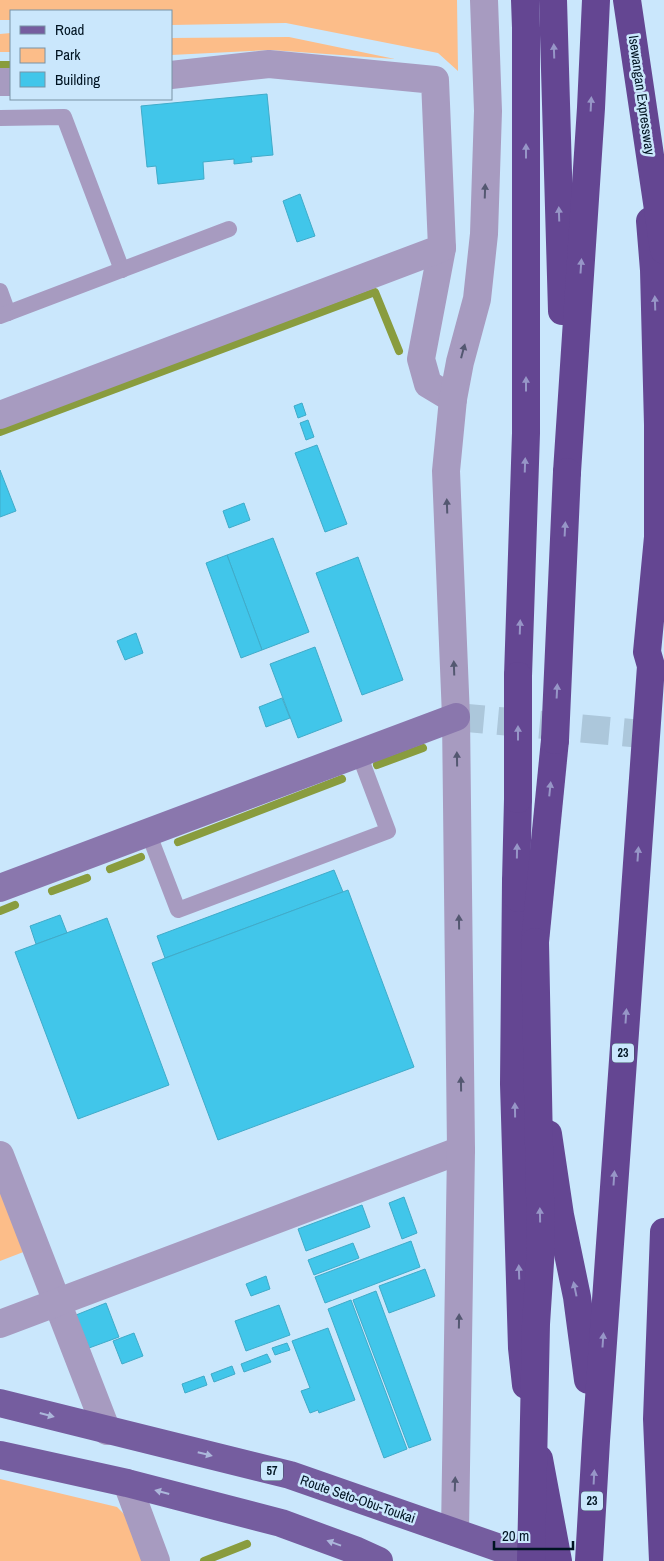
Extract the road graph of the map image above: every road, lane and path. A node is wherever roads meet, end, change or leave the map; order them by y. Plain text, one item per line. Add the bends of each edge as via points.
1 (525, 0) edge
2 (553, 0) edge
3 (596, 0) edge
4 (627, 0) edge
5 (638, 0) edge
6 (484, 2) edge
7 (172, 75) edge
8 (0, 118) edge
9 (230, 229) dead end
10 (442, 248) junction
11 (664, 250) edge
12 (122, 270) junction
13 (0, 291) edge
14 (4, 315) edge
15 (453, 398) junction
16 (0, 415) edge
17 (568, 472) junction
18 (664, 600) edge
19 (651, 666) junction
20 (456, 717) junction
21 (359, 754) junction
22 (148, 832) junction
23 (516, 881) junction
24 (0, 888) edge
25 (461, 1150) junction
26 (0, 1155) edge
27 (664, 1232) edge
28 (57, 1302) junction
29 (0, 1324) edge
30 (0, 1403) edge
31 (106, 1431) junction
32 (596, 1441) junction
33 (0, 1455) edge
34 (127, 1483) junction
35 (455, 1532) junction
36 (156, 1561) edge
37 (379, 1561) edge
38 (531, 1561) edge
39 (538, 1561) edge
40 (558, 1561) edge
41 (589, 1561) edge
42 (663, 1561) edge

23 -> 1 highway, bridge via 518,676 526,433
17 -> 2 highway
17 -> 3 highway
4 - 11 highway, Isewangan Expressway, bridge
19 -> 5 highway, 23 via 647,652 658,537 658,426 654,270
15 -> 6 street via 477,300 484,234 488,111
7 - 10 street via 269,64 434,80
8 - 12 lane via 64,118
9 - 12 lane
10 - 15 street via 421,358 428,384
10 - 16 street
12 - 14 lane
13 - 14 lane
20 -> 15 street via 446,471
38 -> 17 highway, bridge via 536,1324 541,1247 535,942 555,740
18 - 19 highway via 659,652
32 -> 19 highway, 23
20 - 21 street
25 -> 20 street
21 - 22 street
21 - 22 lane via 388,831 178,910
22 - 24 street
32 -> 23 highway via 577,1297 560,1215 527,986
40 -> 23 highway via 528,1401 522,1348 514,1084
25 - 28 street
35 -> 25 street
26 - 28 street
27 - 42 highway via 657,1419
28 - 29 street
28 - 31 street
30 -> 31 main road, Route Seto-Obu-Toukai / 57
31 -> 35 main road, Route Seto-Obu-Toukai / 57 via 290,1475
41 -> 32 highway, 23
33 - 34 main road
34 - 36 street
37 -> 34 main road via 281,1523
35 - 39 main road, Route Seto-Obu-Toukai / 57

